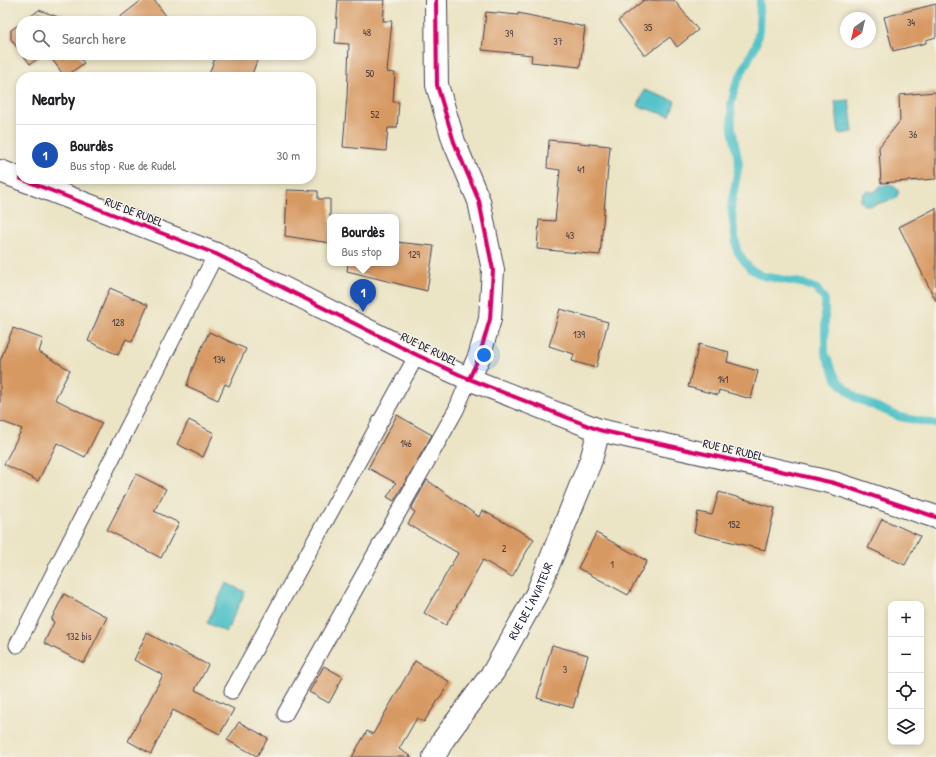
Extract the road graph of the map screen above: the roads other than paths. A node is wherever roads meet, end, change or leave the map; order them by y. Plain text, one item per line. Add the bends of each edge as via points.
1 (436, 0) edge
2 (0, 171) edge
3 (16, 177) edge
4 (34, 184) edge
5 (216, 254) junction
6 (417, 355) junction
7 (469, 379) junction
8 (600, 430) junction
9 (936, 517) edge
10 (17, 645) dead end
11 (232, 691) dead end
12 (286, 714) dead end
13 (434, 757) edge

1 - 7 street via 437,85 454,142 479,201 494,270 490,319 479,357
2 - 3 street, RUE DE RUDEL
4 - 5 street, RUE DE RUDEL
5 - 6 street, RUE DE RUDEL
5 - 10 lane
6 - 7 street, RUE DE RUDEL
6 - 11 lane
7 - 8 street, RUE DE RUDEL
7 - 12 lane via 456,410
8 - 9 street, RUE DE RUDEL via 834,483
8 - 13 street, RUE DE L'AVIATEUR via 591,460 537,593 494,671 443,740

